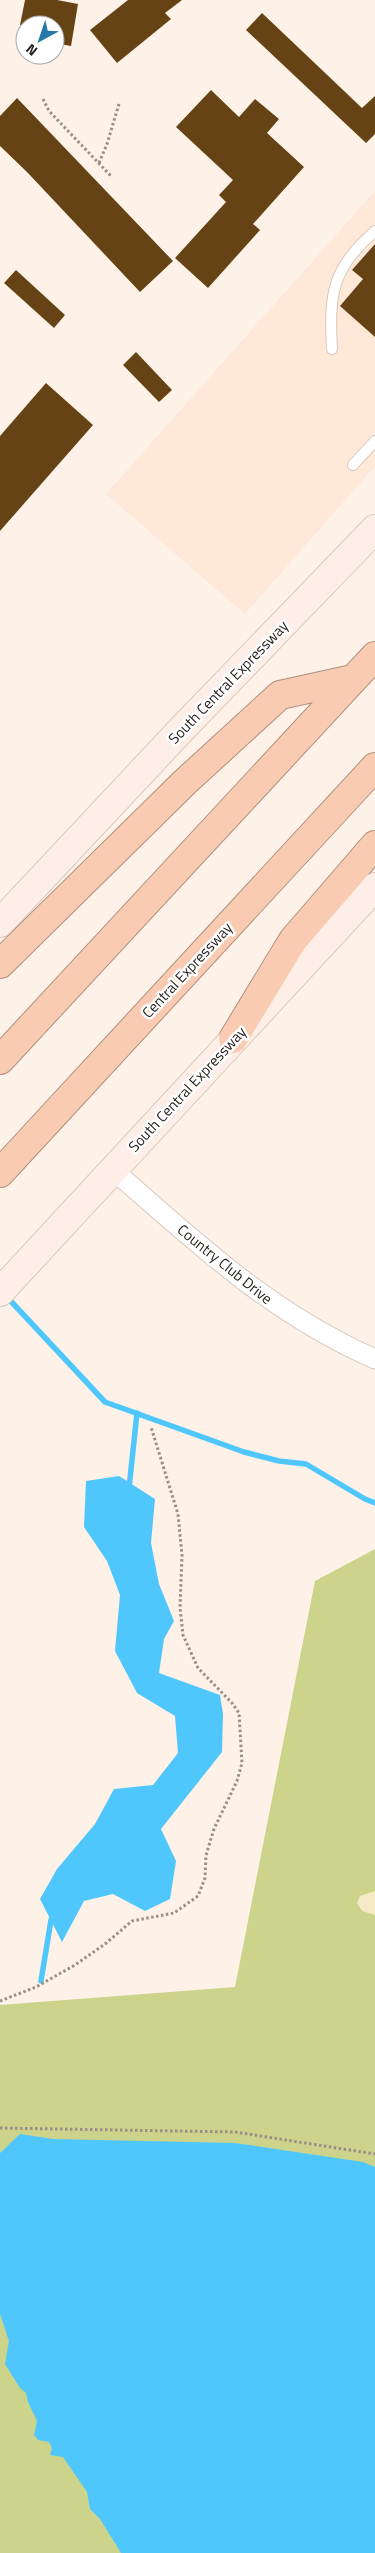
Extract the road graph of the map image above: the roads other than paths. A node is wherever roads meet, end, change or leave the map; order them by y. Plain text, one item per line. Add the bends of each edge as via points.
1 (375, 231) edge
2 (332, 349) dead end
3 (375, 440) edge
4 (353, 464) dead end
5 (375, 529) edge
6 (375, 656) edge
7 (353, 679) junction
8 (375, 767) edge
9 (375, 845) edge
10 (375, 887) edge
11 (0, 923) edge
12 (0, 964) edge
13 (233, 1039) junction
14 (0, 1060) edge
15 (112, 1169) junction
16 (0, 1173) edge
17 (0, 1292) edge
18 (375, 1359) edge

1 - 2 lane via 356,248 342,267 335,286 330,312
3 - 4 lane
5 - 11 main road, South Central Expressway
6 - 7 highway
7 - 12 highway via 280,695 184,782
7 - 14 highway
8 - 16 highway, Central Expressway
9 - 13 highway via 293,940
10 - 13 main road, South Central Expressway
13 - 15 main road, South Central Expressway
15 - 17 main road, South Central Expressway
15 - 18 street, Country Club Drive via 241,1280 313,1328

